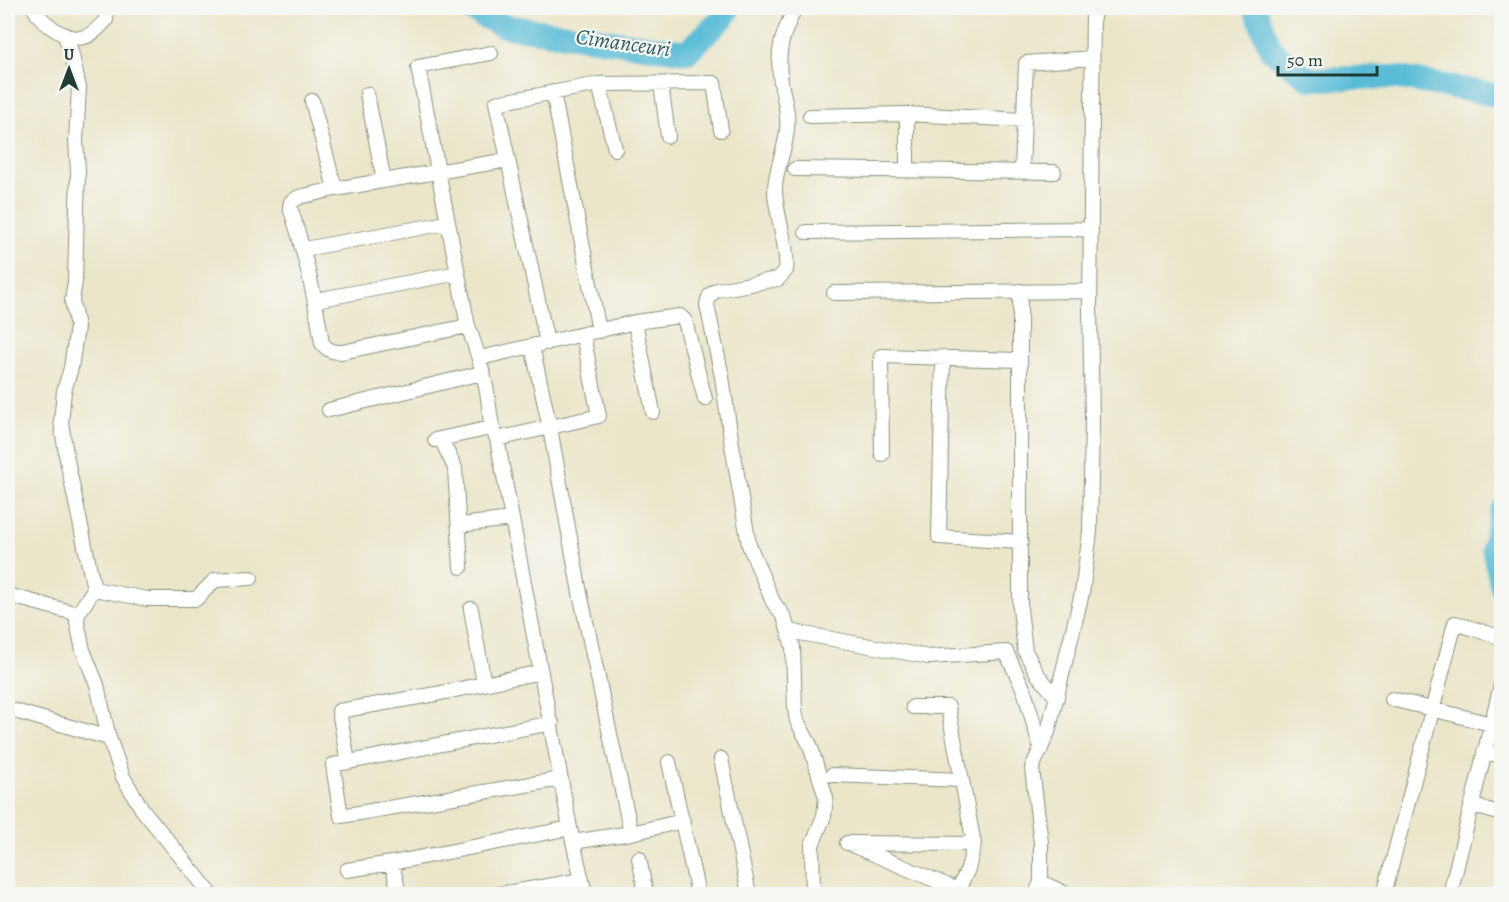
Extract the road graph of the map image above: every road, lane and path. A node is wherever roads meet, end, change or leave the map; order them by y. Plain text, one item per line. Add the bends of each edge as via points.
1 (34, 8) edge
2 (105, 8) edge
3 (795, 8) edge
4 (1093, 8) edge
5 (64, 34) junction
6 (491, 53) dead end
7 (1092, 58) junction
8 (599, 84) junction
9 (661, 84) junction
10 (553, 92) junction
11 (367, 94) dead end
12 (312, 101) dead end
13 (907, 114) junction
14 (810, 116) dead end
15 (1024, 120) junction
16 (722, 130) dead end
17 (668, 136) dead end
18 (615, 149) dead end
19 (508, 160) junction
20 (795, 169) dead end
21 (907, 170) junction
22 (1022, 171) junction
23 (439, 172) junction
24 (1054, 172) dead end
25 (384, 181) junction
26 (334, 189) junction
27 (447, 223) junction
28 (1091, 229) junction
29 (806, 232) dead end
30 (304, 249) junction
31 (458, 273) junction
32 (1020, 291) junction
33 (1090, 291) junction
34 (834, 293) dead end
35 (316, 300) junction
36 (635, 322) junction
37 (468, 326) junction
38 (599, 331) junction
39 (583, 335) junction
40 (547, 343) junction
41 (532, 346) junction
42 (943, 357) junction
43 (480, 358) junction
44 (1020, 360) junction
45 (482, 373) junction
46 (705, 399) dead end
47 (329, 410) dead end
48 (653, 412) dead end
49 (550, 428) junction
50 (494, 433) junction
51 (882, 454) dead end
52 (512, 519) junction
53 (459, 525) junction
54 (1021, 542) junction
55 (461, 567) dead end
56 (251, 578) dead end
57 (94, 589) junction
58 (8, 595) edge
59 (471, 609) dead end
60 (78, 614) junction
61 (789, 632) junction
62 (1502, 638) edge
63 (542, 672) junction
64 (1502, 681) edge
65 (484, 684) junction
66 (1057, 698) junction
67 (1500, 698) edge
68 (1392, 699) dead end
69 (913, 707) dead end
70 (8, 709) edge
71 (1432, 709) junction
72 (552, 723) junction
73 (1491, 724) junction
74 (109, 738) junction
75 (1041, 749) junction
76 (1484, 752) junction
77 (1502, 756) edge
78 (722, 759) dead end
79 (348, 762) junction
80 (669, 762) dead end
81 (832, 775) dead end
82 (561, 779) junction
83 (962, 780) junction
84 (1471, 806) junction
85 (1502, 814) edge
86 (682, 821) junction
87 (631, 832) junction
88 (572, 835) junction
89 (974, 844) junction
90 (639, 858) dead end
91 (392, 863) junction
92 (347, 870) dead end
93 (582, 880) junction
94 (1039, 888) edge
95 (957, 892) edge
96 (211, 894) edge
97 (399, 894) edge
98 (500, 894) edge
99 (585, 894) edge
100 (646, 894) edge
101 (698, 894) edge
102 (748, 894) edge
103 (813, 894) edge
104 (1066, 894) edge
105 (1384, 894) edge
106 (1450, 894) edge

1 - 5 street
2 - 5 street via 106,20 90,34 83,38
3 - 61 street via 779,47 787,129 775,195 786,270 778,279 717,290 711,293 707,305 749,545
4 - 7 street
5 - 57 street via 79,88 72,301 77,327 61,422
6 - 23 street via 418,67
7 - 15 street via 1026,63
7 - 28 street
8 - 9 street
8 - 10 street
8 - 18 street
9 - 16 street via 714,83
9 - 17 street
10 - 19 street via 496,103
10 - 38 street
11 - 25 street
12 - 26 street
13 - 14 street
13 - 15 street
13 - 21 street
15 - 22 street
19 - 23 street
19 - 40 street
20 - 21 street
21 - 22 street
22 - 24 street
23 - 25 street
23 - 27 street
25 - 26 street
26 - 30 street via 299,196 291,202
27 - 30 street
27 - 31 street
28 - 29 street
28 - 33 street
30 - 35 street
31 - 35 street
31 - 37 street
32 - 33 street
32 - 34 street
32 - 44 street
33 - 66 street via 1090,532 1082,593
35 - 37 street via 322,343 333,352
36 - 38 street
36 - 46 street via 675,315 682,318
36 - 48 street
37 - 43 street
38 - 39 street
39 - 40 street
39 - 49 street via 599,416
40 - 41 street
41 - 43 street
41 - 49 street
42 - 44 street
42 - 51 street via 881,356
42 - 54 street via 939,537
43 - 45 street
44 - 54 street
45 - 47 street
45 - 50 street
49 - 50 street
49 - 87 street via 580,593
50 - 52 street
50 - 53 street via 438,440 455,468
52 - 53 street
52 - 63 street
53 - 55 street
54 - 66 street via 1020,609 1025,651
56 - 57 street via 215,580 196,599 147,599
57 - 60 street
58 - 60 street
59 - 65 street
60 - 74 street via 83,650 98,685
61 - 75 street via 929,657 1006,652 1024,690
61 - 103 street via 794,647 797,721 810,745 826,798 824,816 812,845
62 - 71 street via 1455,623
63 - 65 street
63 - 72 street
64 - 67 street
65 - 79 street via 339,711
66 - 75 street
67 - 73 street
68 - 71 street
69 - 83 street via 948,707
70 - 74 street
71 - 73 street
71 - 105 street
72 - 79 street
72 - 82 street
73 - 76 street
74 - 96 street via 123,777 142,809
75 - 94 street via 1032,768 1041,843
76 - 77 street
76 - 84 street
78 - 102 street
79 - 82 street via 333,765 341,816
80 - 86 street
81 - 83 street
82 - 88 street
83 - 89 street
84 - 85 street
84 - 106 street
86 - 87 street
86 - 101 street
87 - 88 street
88 - 91 street
88 - 93 street
89 - 95 street
89 - 95 street via 847,843
90 - 100 street
91 - 92 street
91 - 97 street
93 - 98 street
93 - 99 street
94 - 104 street

